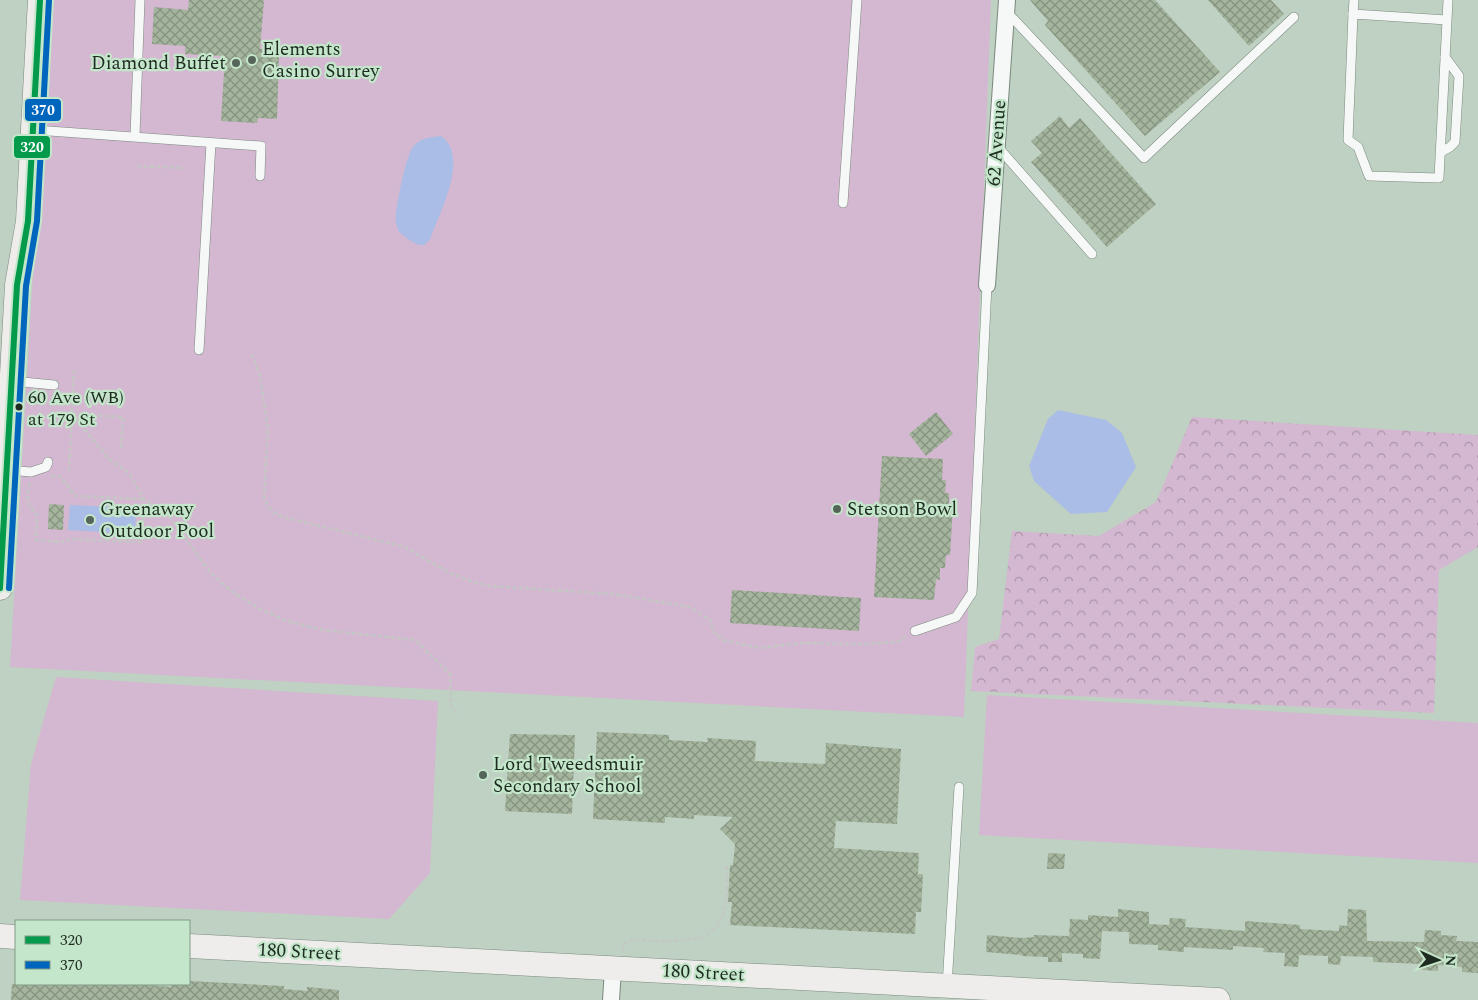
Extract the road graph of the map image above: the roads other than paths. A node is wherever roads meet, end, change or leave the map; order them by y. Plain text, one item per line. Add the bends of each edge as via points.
1 (25, 0) edge
2 (40, 0) edge
3 (140, 0) edge
4 (857, 0) edge
5 (1354, 0) edge
6 (1448, 0) edge
7 (1006, 5) edge
8 (1353, 14) junction
9 (1294, 17) dead end
10 (1447, 20) junction
11 (1445, 57) junction
12 (32, 130) junction
13 (135, 136) junction
14 (211, 143) junction
15 (997, 146) junction
16 (1441, 152) junction
17 (260, 176) dead end
18 (843, 203) dead end
19 (1092, 254) dead end
20 (17, 285) junction
21 (987, 285) joint
22 (199, 350) dead end
23 (12, 381) junction
24 (54, 384) dead end
25 (48, 462) dead end
26 (3, 470) edge
27 (0, 588) edge
28 (915, 631) road end
29 (959, 787) dead end
30 (0, 936) edge
31 (15, 937) edge
32 (190, 946) edge
33 (619, 961) junction
34 (947, 986) junction
35 (911, 992) edge
36 (1189, 999) edge
37 (611, 1000) edge
38 (1218, 1000) edge

1 - 20 street via 13,220
2 - 12 street
3 - 13 lane
4 - 18 lane
5 - 8 lane
6 - 10 lane
7 - 9 lane via 1144,158
7 - 15 street, 62 Avenue
8 - 10 lane
8 - 16 lane via 1348,140 1358,148 1369,176 1440,178
10 - 11 lane
11 - 16 lane
11 - 16 lane via 1459,76 1455,142
12 - 13 lane
12 - 20 street via 28,221
13 - 14 lane
14 - 17 lane via 261,146
14 - 22 lane
15 - 19 lane
15 - 21 street, 62 Avenue
20 - 23 street
21 - 28 lane via 972,593 956,617
23 - 24 lane
23 - 26 street
25 - 26 lane via 46,467 33,471
26 - 27 street
29 - 34 lane
30 - 31 street
32 - 33 street, 180 Street
33 - 35 street, 180 Street
33 - 37 street
34 - 35 street, 180 Street
34 - 36 street, 180 Street
36 - 38 street, 180 Street

